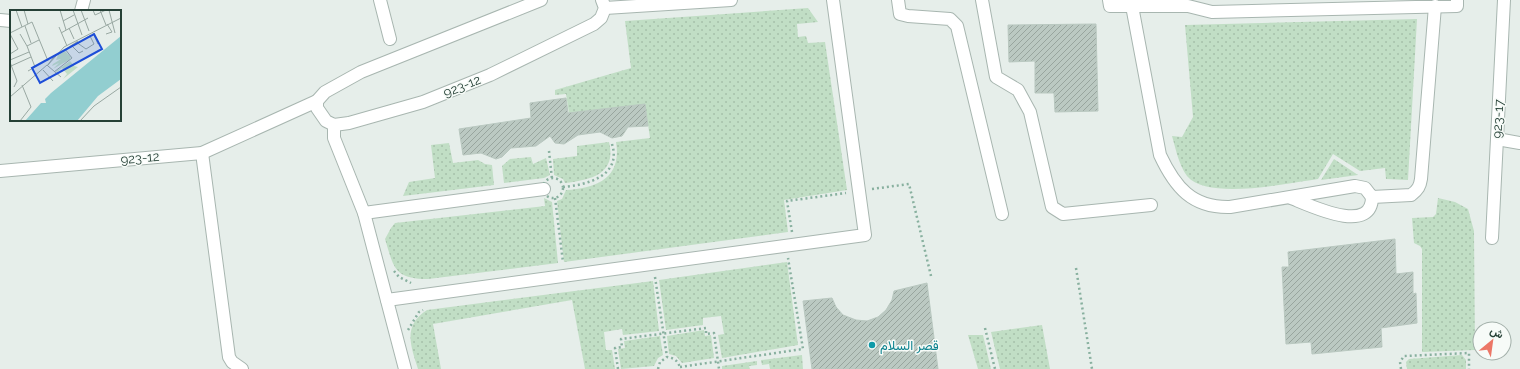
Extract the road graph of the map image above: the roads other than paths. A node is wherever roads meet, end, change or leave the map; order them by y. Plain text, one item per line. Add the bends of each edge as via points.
1 (84, 0) edge
2 (380, 0) edge
3 (541, 0) edge
4 (731, 0) edge
5 (833, 0) edge
6 (898, 0) edge
7 (982, 0) edge
8 (1109, 0) edge
9 (1457, 0) edge
10 (1504, 0) edge
11 (604, 4) edge
12 (1132, 6) junction
13 (1435, 6) junction
14 (81, 10) edge
15 (390, 39) dead end
16 (317, 101) junction
17 (334, 125) junction
18 (1497, 140) junction
19 (1520, 143) edge
20 (202, 153) junction
21 (0, 170) edge
22 (550, 188) road end
23 (1372, 197) junction
24 (1290, 198) junction
25 (1151, 205) dead end
26 (364, 213) junction
27 (1002, 214) dead end
28 (1492, 238) dead end
29 (387, 300) junction
30 (242, 369) edge
31 (405, 369) edge

1 - 14 street
2 - 15 street
3 - 16 street, 923-12 via 361,72 325,92
4 - 11 street, 923-12
5 - 29 street via 865,235
6 - 27 street via 900,14 950,20 957,26
7 - 25 street via 996,77 1018,90 1030,112 1052,207 1063,214
8 - 12 street via 1110,6
9 - 13 street via 1457,6
10 - 18 street, 923-17
11 - 17 street, 923-12 via 601,18 594,24 490,75 423,102
12 - 13 street via 1188,6 1212,12
12 - 24 street via 1160,155 1170,177 1183,192 1198,202 1219,208
13 - 23 street via 1419,187 1411,195
16 - 17 street via 321,115
16 - 20 street, 923-12
17 - 26 street via 334,138
18 - 19 street
18 - 28 street, 923-17
20 - 21 street, 923-12
20 - 30 street via 229,357
22 - 26 street
23 - 24 street via 1365,188 1355,186
23 - 24 street via 1372,203 1366,213 1360,216 1338,216
26 - 29 street
29 - 31 street

